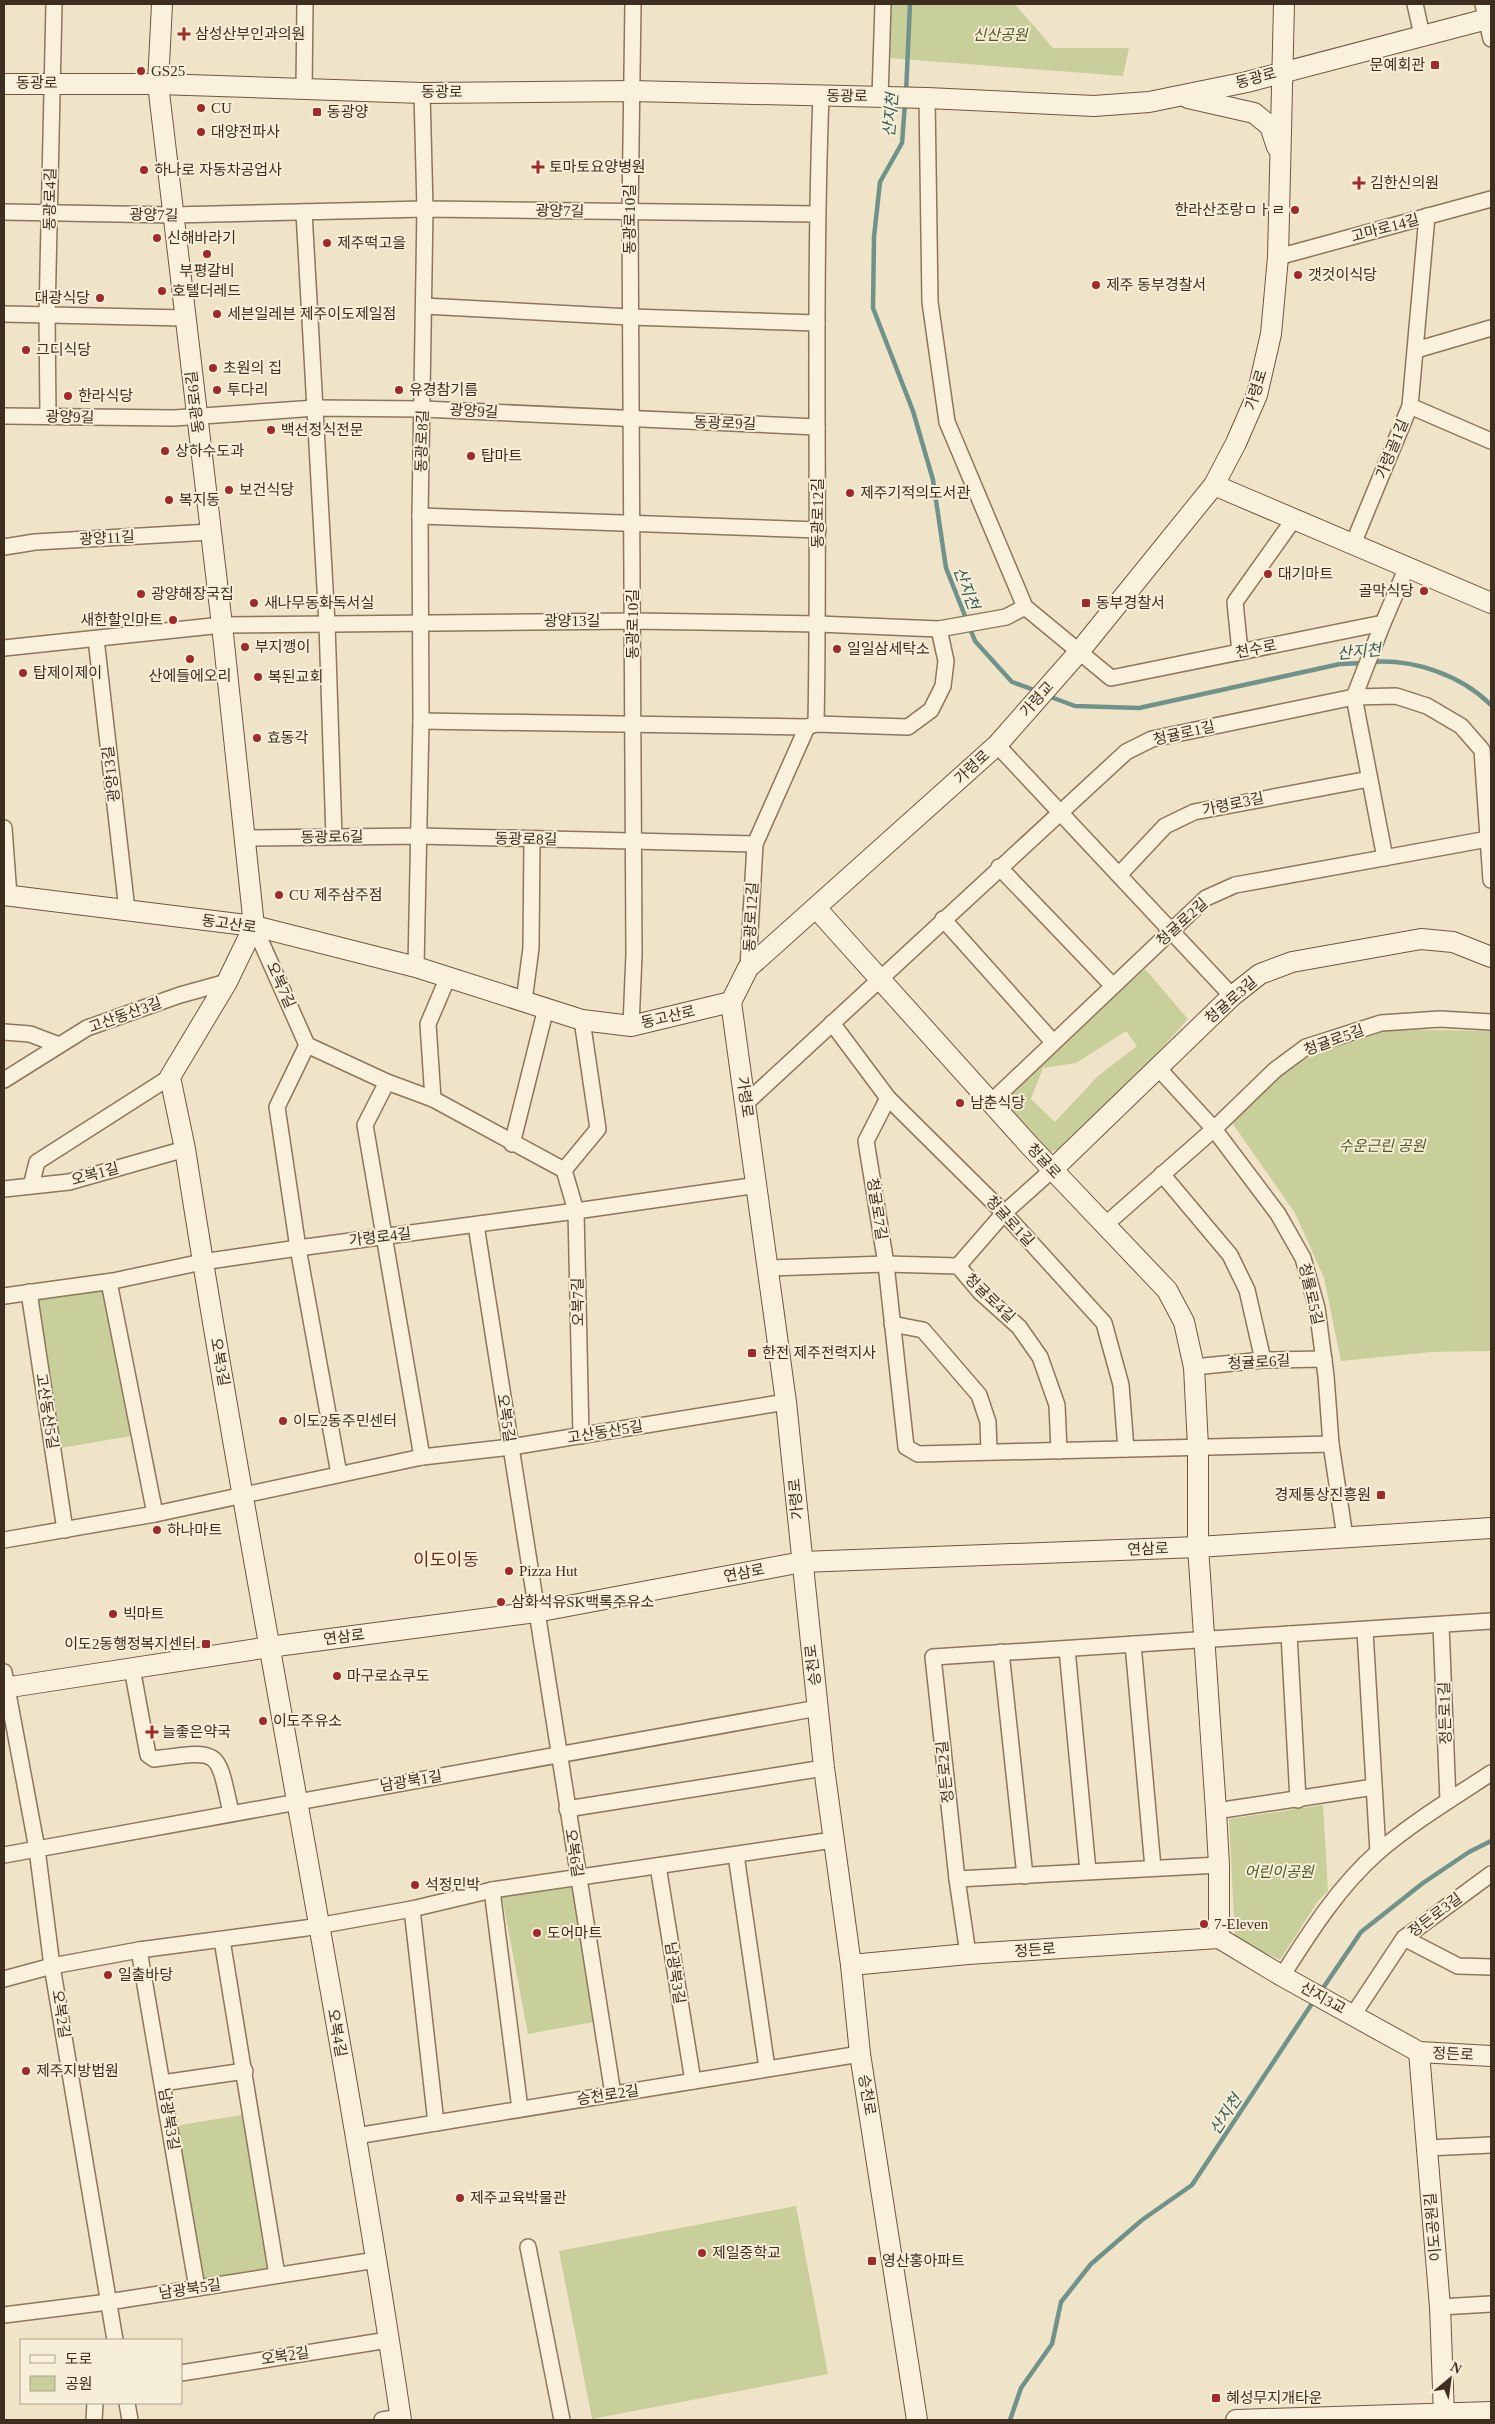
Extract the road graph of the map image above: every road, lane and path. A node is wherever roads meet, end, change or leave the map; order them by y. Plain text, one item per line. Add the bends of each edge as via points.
1 (54, 4) edge
2 (162, 4) edge
3 (305, 4) edge
4 (633, 4) edge
5 (883, 4) edge
6 (1284, 4) edge
7 (1415, 4) edge
8 (1487, 13) edge
9 (1422, 35) junction
10 (1491, 39) edge
11 (1283, 71) junction
12 (54, 83) junction
13 (4, 84) edge
14 (158, 84) junction
15 (304, 89) junction
16 (632, 92) junction
17 (422, 93) junction
18 (821, 96) junction
19 (1179, 96) junction
20 (881, 97) junction
21 (927, 98) junction
22 (1280, 167) junction
23 (1491, 199) edge
24 (426, 209) junction
25 (4, 212) edge
26 (50, 212) junction
27 (304, 212) junction
28 (630, 212) junction
29 (816, 214) junction
30 (173, 216) junction
31 (1427, 216) junction
32 (1278, 256) junction
33 (424, 306) junction
34 (4, 314) edge
35 (47, 315) junction
36 (630, 317) junction
37 (185, 318) junction
38 (817, 323) junction
39 (1491, 328) edge
40 (1416, 350) junction
41 (1410, 406) junction
42 (316, 408) junction
43 (423, 409) junction
44 (197, 415) junction
45 (4, 416) edge
46 (48, 416) junction
47 (632, 419) junction
48 (817, 427) junction
49 (1491, 441) edge
50 (1214, 485) junction
51 (420, 516) junction
52 (1294, 519) junction
53 (633, 522) junction
54 (818, 530) junction
55 (211, 532) junction
56 (1353, 544) junction
57 (4, 547) edge
58 (1407, 567) junction
59 (1491, 603) edge
60 (1024, 607) junction
61 (634, 621) junction
62 (419, 622) junction
63 (1383, 623) junction
64 (327, 624) junction
65 (818, 624) junction
66 (222, 625) junction
67 (939, 629) junction
68 (96, 638) junction
69 (4, 648) edge
70 (1240, 652) junction
71 (1078, 653) junction
72 (1354, 697) junction
73 (421, 721) junction
74 (633, 725) junction
75 (811, 726) junction
76 (997, 745) junction
77 (1369, 779) junction
78 (1059, 812) junction
79 (4, 828) edge
80 (419, 836) junction
81 (334, 837) junction
82 (245, 838) junction
83 (532, 839) junction
84 (1488, 839) junction
85 (632, 841) junction
86 (755, 844) junction
87 (1384, 858) junction
88 (999, 867) junction
89 (1119, 876) junction
90 (1491, 880) edge
91 (6, 896) edge
92 (816, 908) junction
93 (127, 910) junction
94 (944, 919) junction
95 (254, 926) junction
96 (1171, 931) junction
97 (1491, 957) edge
98 (416, 967) junction
99 (748, 968) junction
100 (448, 977) junction
101 (879, 979) junction
102 (227, 982) junction
103 (1113, 986) junction
104 (1232, 996) junction
105 (524, 1001) junction
106 (731, 1002) junction
107 (546, 1008) junction
108 (582, 1020) junction
109 (1491, 1022) edge
110 (832, 1023) junction
111 (631, 1026) junction
112 (4, 1032) edge
113 (1053, 1042) junction
114 (59, 1045) junction
115 (307, 1045) junction
116 (1159, 1069) junction
117 (170, 1077) junction
118 (4, 1080) edge
119 (387, 1082) junction
120 (888, 1098) junction
121 (434, 1099) junction
122 (990, 1102) junction
123 (746, 1103) junction
124 (1214, 1129) junction
125 (512, 1144) junction
126 (185, 1149) junction
127 (564, 1170) junction
128 (1052, 1170) junction
129 (1162, 1174) junction
130 (758, 1185) junction
131 (31, 1186) junction
132 (4, 1189) edge
133 (576, 1212) junction
134 (1004, 1213) junction
135 (476, 1225) junction
136 (1104, 1225) junction
137 (385, 1236) junction
138 (298, 1248) junction
139 (202, 1262) junction
140 (886, 1264) junction
141 (958, 1266) junction
142 (770, 1268) junction
143 (109, 1282) junction
144 (29, 1292) junction
145 (4, 1296) edge
146 (892, 1324) junction
147 (1324, 1359) junction
148 (1263, 1360) junction
149 (1194, 1367) junction
150 (786, 1402) junction
151 (581, 1436) junction
152 (1331, 1444) junction
153 (511, 1447) junction
154 (1198, 1447) junction
155 (1126, 1449) junction
156 (1059, 1451) junction
157 (989, 1452) junction
158 (422, 1457) junction
159 (339, 1474) junction
160 (244, 1496) junction
161 (156, 1514) junction
162 (1491, 1528) edge
163 (65, 1530) junction
164 (1345, 1537) junction
165 (4, 1540) edge
166 (1198, 1547) junction
167 (802, 1562) junction
168 (536, 1612) junction
169 (1491, 1622) edge
170 (1441, 1625) junction
171 (1365, 1631) junction
172 (1289, 1634) junction
173 (1205, 1640) junction
174 (1133, 1644) junction
175 (270, 1647) junction
176 (1067, 1649) junction
177 (1000, 1652) junction
178 (132, 1668) junction
179 (5, 1683) edge
180 (818, 1708) junction
181 (558, 1754) junction
182 (824, 1768) junction
183 (1491, 1773) edge
184 (1374, 1787) junction
185 (1298, 1800) junction
186 (298, 1801) junction
187 (1448, 1801) junction
188 (567, 1809) junction
189 (1216, 1811) junction
190 (231, 1813) junction
191 (833, 1840) junction
192 (36, 1850) junction
193 (1378, 1852) junction
194 (4, 1855) edge
195 (736, 1855) junction
196 (1219, 1865) junction
197 (658, 1866) junction
198 (1153, 1868) junction
199 (1088, 1871) junction
200 (1491, 1874) edge
201 (1025, 1876) junction
202 (578, 1878) junction
203 (957, 1879) junction
204 (492, 1890) junction
205 (412, 1909) junction
206 (318, 1926) junction
207 (1219, 1938) junction
208 (1404, 1938) junction
209 (222, 1940) junction
210 (139, 1950) junction
211 (968, 1954) junction
212 (851, 1965) junction
213 (52, 1966) junction
214 (1491, 1967) edge
215 (1282, 1976) junction
216 (4, 1979) edge
217 (1358, 2017) junction
218 (1419, 2052) junction
219 (860, 2054) junction
220 (1491, 2056) edge
221 (767, 2068) junction
222 (245, 2071) junction
223 (693, 2080) junction
224 (162, 2083) junction
225 (612, 2094) junction
226 (520, 2109) junction
227 (436, 2123) junction
228 (356, 2136) junction
229 (1491, 2145) edge
230 (1427, 2148) junction
231 (528, 2247) dead end
232 (376, 2260) junction
233 (278, 2275) junction
234 (197, 2288) junction
235 (108, 2302) junction
236 (1491, 2304) edge
237 (1440, 2307) junction
238 (4, 2315) edge
239 (116, 2339) edge
240 (388, 2340) junction
241 (182, 2373) edge
242 (95, 2404) edge
243 (127, 2404) edge
244 (1491, 2412) edge
245 (1444, 2418) edge
246 (395, 2419) edge
247 (94, 2420) edge
248 (130, 2420) edge
249 (562, 2420) edge
250 (918, 2420) edge
251 (1236, 2420) edge

1 - 12 street, 동광로4길
2 - 14 street, 동광로6길
3 - 15 street
4 - 16 street
5 - 20 street
6 - 11 street, 가령로
7 - 9 street
8 - 9 street, 동광로
8 - 10 street
9 - 11 street, 동광로
11 - 19 street, 동광로
11 - 22 street, 가령로
12 - 13 street, 동광로
12 - 14 street, 동광로
12 - 26 street, 동광로4길
14 - 15 street, 동광로
14 - 30 street, 동광로6길
15 - 17 street, 동광로
16 - 17 street, 동광로
16 - 18 street, 동광로
16 - 28 street, 동광로10길
17 - 24 street, 동광로8길
18 - 20 street, 동광로
18 - 29 street, 동광로12길
19 - 21 street, 동광로 via 1094,106
19 - 22 street via 1244,110 1262,119 1274,133
20 - 21 street, 동광로
21 - 60 street via 930,302 946,422
22 - 32 street, 가령로
23 - 31 street, 고마로14길
24 - 27 street, 광양7길
24 - 28 street, 광양7길
24 - 33 street, 동광로8길
25 - 26 street, 광양7길
26 - 30 street, 광양7길
26 - 35 street, 동광로4길
27 - 30 street, 광양7길
27 - 42 street
28 - 29 street, 광양7길
28 - 36 street, 동광로10길
29 - 38 street, 동광로12길
30 - 37 street, 동광로6길
31 - 32 street, 고마로14길
31 - 40 street, 가령골1길
32 - 50 street, 가령로 via 1272,334 1257,395
33 - 36 street
33 - 43 street, 동광로8길
34 - 35 street
35 - 37 street
35 - 46 street, 동광로4길
36 - 38 street
36 - 47 street, 동광로10길
37 - 44 street, 동광로6길
38 - 48 street, 동광로12길
39 - 40 street
40 - 41 street, 가령골1길
41 - 49 street
41 - 56 street, 가령골1길
42 - 43 street, 광양9길
42 - 44 street, 광양9길
42 - 64 street
43 - 47 street, 광양9길
43 - 51 street, 동광로8길
44 - 46 street, 광양9길 via 174,418
44 - 55 street, 동광로6길
45 - 46 street, 광양9길
47 - 48 street, 동광로9길
47 - 53 street, 동광로10길
48 - 54 street, 동광로12길
50 - 52 street
50 - 71 street, 가령로
51 - 53 street
51 - 62 street, 동광로8길
52 - 56 street
52 - 70 street via 1235,602
53 - 54 street
53 - 61 street, 동광로10길
54 - 65 street, 동광로12길
55 - 57 street, 광양11길 via 35,542
55 - 66 street, 동광로6길
56 - 58 street
58 - 59 street
58 - 63 street
60 - 67 street, 광양13길 via 1006,617
60 - 71 street, 천수로
61 - 62 street, 광양13길
61 - 65 street, 광양13길
61 - 74 street, 동광로10길
62 - 64 street, 광양13길
62 - 73 street, 동광로8길
63 - 70 street, 천수로
63 - 72 street
64 - 66 street, 광양13길
64 - 81 street
65 - 67 street, 광양13길
65 - 75 street, 동광로12길
66 - 68 street, 광양13길
66 - 82 street, 동광로6길
67 - 75 street via 946,661 943,686 931,710 908,727
68 - 69 street, 광양13길
68 - 93 street, 광양13길
70 - 71 street, 천수로 via 1111,678
71 - 76 street, 가령교
72 - 77 street
72 - 78 street, 청귤로1길 via 1152,739 1126,752
72 - 84 street, 청귤로1길 via 1396,696 1427,706 1460,726 1482,750
73 - 74 street
73 - 80 street, 동광로8길
74 - 75 street
74 - 85 street, 동광로10길
75 - 86 street, 동광로12길
76 - 78 street
76 - 92 street, 가령로
77 - 87 street
77 - 89 street, 가령로3길 via 1194,812 1165,826
78 - 88 street, 청귤로1길
78 - 89 street
79 - 91 street
80 - 81 street, 동광로6길
80 - 83 street, 동광로8길
80 - 98 street, 동광로8길
81 - 82 street, 동광로6길
82 - 95 street, 동광로6길
83 - 85 street, 동광로8길
83 - 105 street via 531,948
84 - 87 street, 청귤로2길
84 - 90 street, 청귤로1길
85 - 86 street
85 - 111 street, 동광로10길 via 634,954
86 - 99 street, 동광로12길
87 - 96 street, 청귤로2길 via 1235,885 1206,898
88 - 94 street, 청귤로1길
88 - 103 street
89 - 96 street
91 - 93 street, 동고산로
92 - 99 street, 가령로
92 - 101 street, 청귤로
93 - 95 street, 동고산로
94 - 101 street, 청귤로1길
94 - 113 street
95 - 98 street, 동고산로
95 - 102 street
95 - 115 street, 오복7길
96 - 103 street, 청귤로2길
96 - 104 street
97 - 104 street, 청귤로3길 via 1453,942 1421,940 1292,962 1260,974
98 - 100 street, 동고산로
99 - 106 street, 가령로
100 - 105 street, 동고산로
100 - 121 street via 428,1024
101 - 110 street, 청귤로1길
101 - 122 street, 청귤로
102 - 114 street, 고산동산3길 via 87,1028
102 - 117 street
103 - 113 street, 청귤로2길
104 - 116 street, 청귤로3길
105 - 107 street, 동고산로
106 - 111 street, 동고산로
106 - 123 street, 가령로
107 - 108 street, 동고산로
107 - 125 street
108 - 111 street, 동고산로
108 - 127 street via 598,1129
109 - 124 street, 청귤로5길 via 1440,1019 1381,1023 1306,1048 1275,1070
110 - 120 street, 청귤로1길
110 - 123 street, 청귤로1길
112 - 114 street via 30,1034
113 - 122 street, 청귤로2길
114 - 118 street, 고산동산3길
115 - 119 street
115 - 138 street via 277,1107
116 - 124 street, 청률로5길
116 - 128 street, 청귤로3길
117 - 126 street, 오복3길
117 - 131 street via 37,1162
119 - 121 street
119 - 137 street via 365,1125
120 - 134 street, 청귤로1길
120 - 140 street, 청귤로7길 via 866,1142
121 - 125 street
122 - 128 street, 청귤로
123 - 130 street, 가령로
124 - 129 street, 청귤로5길
124 - 147 street, 청률로5길 via 1278,1214 1303,1258 1317,1308
125 - 127 street
126 - 131 street, 오복1길 via 69,1182
126 - 139 street, 오복3길
127 - 133 street, 오복7길
128 - 134 street
128 - 136 street, 청귤로
129 - 136 street, 청귤로5길
129 - 148 street via 1230,1255 1247,1290
130 - 133 street, 가령로4길
130 - 142 street, 가령로
131 - 132 street, 오복1길
133 - 135 street, 가령로4길
133 - 151 street, 오복7길
134 - 141 street
134 - 155 street, 청귤로1길 via 1104,1323 1121,1385
135 - 137 street, 가령로4길
135 - 153 street, 오복5길
136 - 149 street, 청귤로 via 1167,1290 1184,1322
137 - 138 street, 가령로4길
137 - 158 street
138 - 139 street, 가령로4길
138 - 159 street
139 - 143 street, 가령로4길
139 - 160 street, 오복3길
140 - 141 street, 청귤로4길
140 - 142 street, 청귤로4길
140 - 146 street, 청귤로7길
141 - 156 street, 청귤로4길 via 980,1292 1019,1326 1040,1357 1057,1406
142 - 150 street, 가령로
143 - 144 street, 가령로4길
143 - 161 street
144 - 145 street, 가령로4길
144 - 163 street, 고산동산5길
146 - 157 street via 923,1330 979,1395 988,1422
146 - 157 street, 청귤로7길 via 906,1446 918,1454
147 - 148 street, 청귤로6길
147 - 152 street, 청률로5길
148 - 149 street, 청귤로6길
149 - 154 street, 청귤로
150 - 151 street, 고산동산5길
150 - 167 street, 가령로
151 - 153 street, 고산동산5길
152 - 154 street
152 - 164 street, 청률로5길
153 - 158 street, 고산동산5길
153 - 168 street, 오복5길
154 - 155 street, 청귤로7길
154 - 166 street, 청귤로
155 - 156 street, 청귤로7길
156 - 157 street, 청귤로7길
158 - 159 street, 고산동산5길
159 - 160 street, 고산동산5길
160 - 161 street, 고산동산5길
160 - 175 street, 오복3길
161 - 163 street, 고산동산5길
162 - 164 street, 연삼로
163 - 165 street, 고산동산5길
164 - 166 street, 연삼로
166 - 167 street, 연삼로
166 - 173 street
167 - 168 street, 연삼로
167 - 180 street, 승천로
168 - 175 street, 연삼로
168 - 181 street, 오복6길
169 - 170 street
170 - 171 street
170 - 187 street, 정든로1길
171 - 172 street
171 - 184 street
172 - 173 street
172 - 185 street
173 - 174 street, 정든로2길
173 - 189 street
174 - 176 street, 정든로2길
174 - 198 street
175 - 178 street, 연삼로
175 - 186 street, 오복4길
176 - 177 street, 정든로2길
176 - 199 street
177 - 201 street
177 - 203 street, 정든로2길 via 933,1657
178 - 179 street, 연삼로
178 - 190 street via 148,1755 154,1759 199,1753 218,1762
179 - 192 street, 오복2길
180 - 181 street, 남광북1길
180 - 182 street, 승천로
181 - 186 street, 남광북1길
181 - 188 street, 오복6길
182 - 188 street
182 - 191 street, 승천로
183 - 187 street
184 - 185 street
184 - 193 street
185 - 189 street
186 - 190 street, 남광북1길
186 - 206 street, 오복4길
187 - 193 street
188 - 202 street, 오복6길
189 - 196 street
190 - 192 street, 남광북1길
191 - 195 street
191 - 212 street, 승천로
192 - 194 street, 남광북1길
192 - 213 street, 오복2길
193 - 215 street via 1314,1925
195 - 197 street
195 - 221 street
196 - 198 street
196 - 207 street
197 - 202 street
197 - 223 street, 남광북3길
198 - 199 street
199 - 201 street
200 - 208 street, 정든로3길
201 - 203 street
202 - 204 street
202 - 225 street, 오복6길
203 - 211 street, 정든로2길
204 - 205 street
204 - 226 street
205 - 206 street
205 - 227 street
206 - 209 street
206 - 228 street, 오복4길
207 - 211 street, 정든로
207 - 215 street
208 - 214 street via 1458,1966
208 - 217 street, 정든로3길
209 - 210 street
209 - 222 street
210 - 213 street
210 - 224 street, 남광북3길
211 - 212 street, 정든로
212 - 219 street, 승천로
213 - 216 street
213 - 235 street, 오복2길
215 - 217 street, 산지3교
217 - 218 street, 정든로
218 - 220 street, 정든로
218 - 230 street, 이도공원길
219 - 221 street, 승천로2길
219 - 250 street, 승천로
221 - 223 street, 승천로2길
222 - 224 street
222 - 233 street
223 - 225 street, 승천로2길
224 - 234 street, 남광북3길
225 - 226 street, 승천로2길
226 - 227 street, 승천로2길
227 - 228 street, 승천로2길
228 - 232 street, 오복4길
229 - 230 street
230 - 237 street, 이도공원길
231 - 249 street
232 - 233 street, 남광북5길
232 - 240 street, 오복4길
233 - 234 street, 남광북5길
234 - 235 street, 남광북5길
235 - 238 street, 남광북5길
235 - 239 street, 오복2길
236 - 237 street
237 - 245 street, 이도공원길
240 - 241 street, 오복2길
240 - 246 street, 오복4길
242 - 247 street
243 - 248 street
244 - 245 street
245 - 251 street

